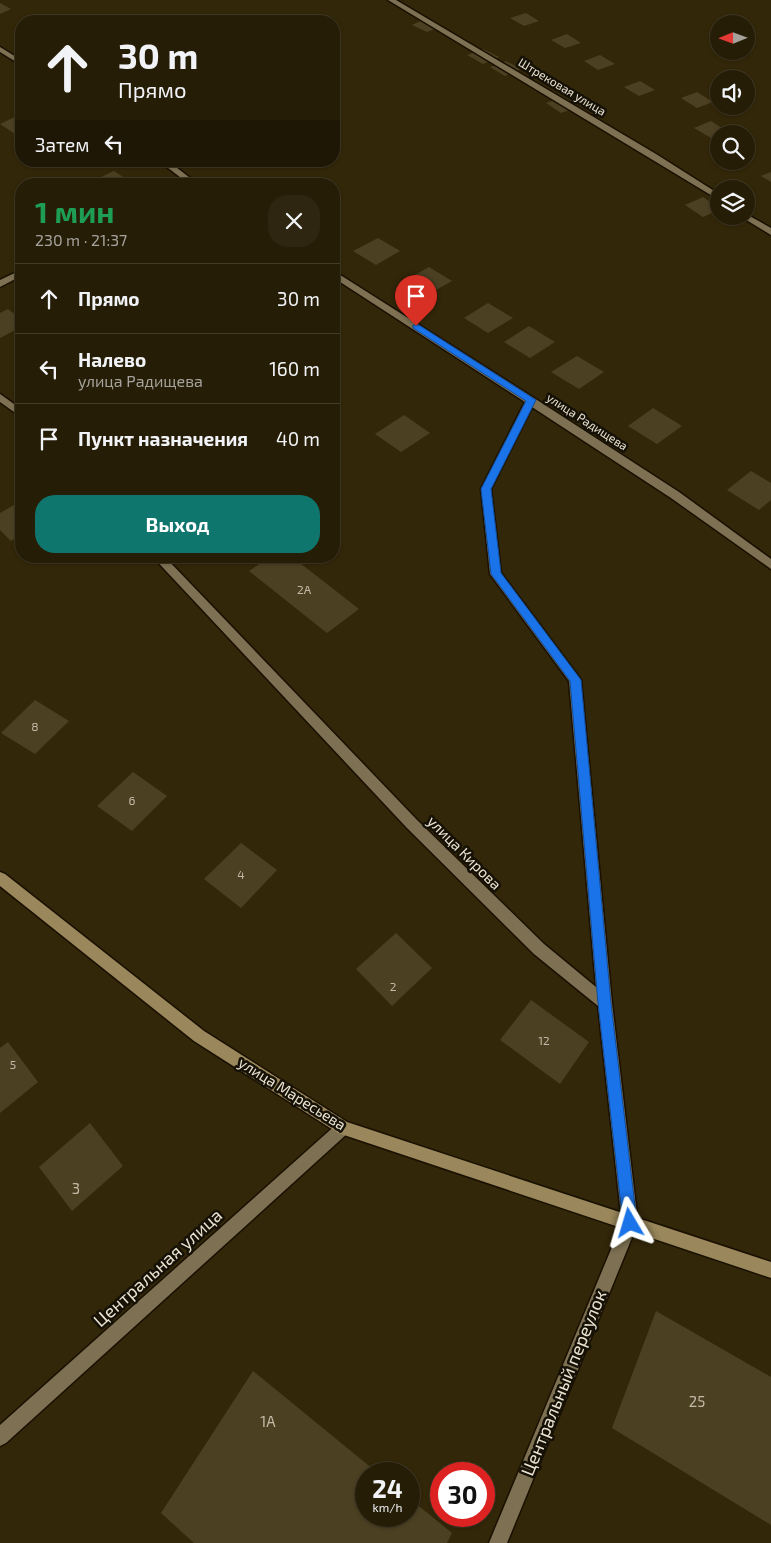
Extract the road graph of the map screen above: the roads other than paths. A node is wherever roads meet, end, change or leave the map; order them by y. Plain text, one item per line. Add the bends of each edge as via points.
1 (391, 0) edge
2 (0, 49) edge
3 (15, 59) edge
4 (170, 167) edge
5 (184, 178) edge
6 (710, 192) edge
7 (755, 222) edge
8 (771, 232) edge
9 (15, 276) edge
10 (340, 278) edge
11 (0, 284) edge
12 (0, 397) edge
13 (531, 400) junction
14 (15, 409) edge
15 (164, 563) edge
16 (771, 565) edge
17 (0, 878) edge
18 (605, 1003) junction
19 (343, 1128) junction
20 (630, 1223) junction
21 (771, 1270) edge
22 (0, 1437) edge
23 (498, 1543) edge

1 - 6 street, Штрековая улица
2 - 3 street
4 - 5 street
7 - 8 street
9 - 11 street
10 - 13 street, улица Радищева
12 - 14 street
13 - 16 street, улица Радищева via 675,495
13 - 18 street via 486,489 496,574 575,680
15 - 18 street, улица Кирова via 419,831 539,949
17 - 19 street, улица Маресьева via 198,1036
18 - 20 street
19 - 20 street, улица Маресьева
19 - 22 street, Центральная улица
20 - 21 street, улица Маресьева
20 - 23 street, Центральный переулок

